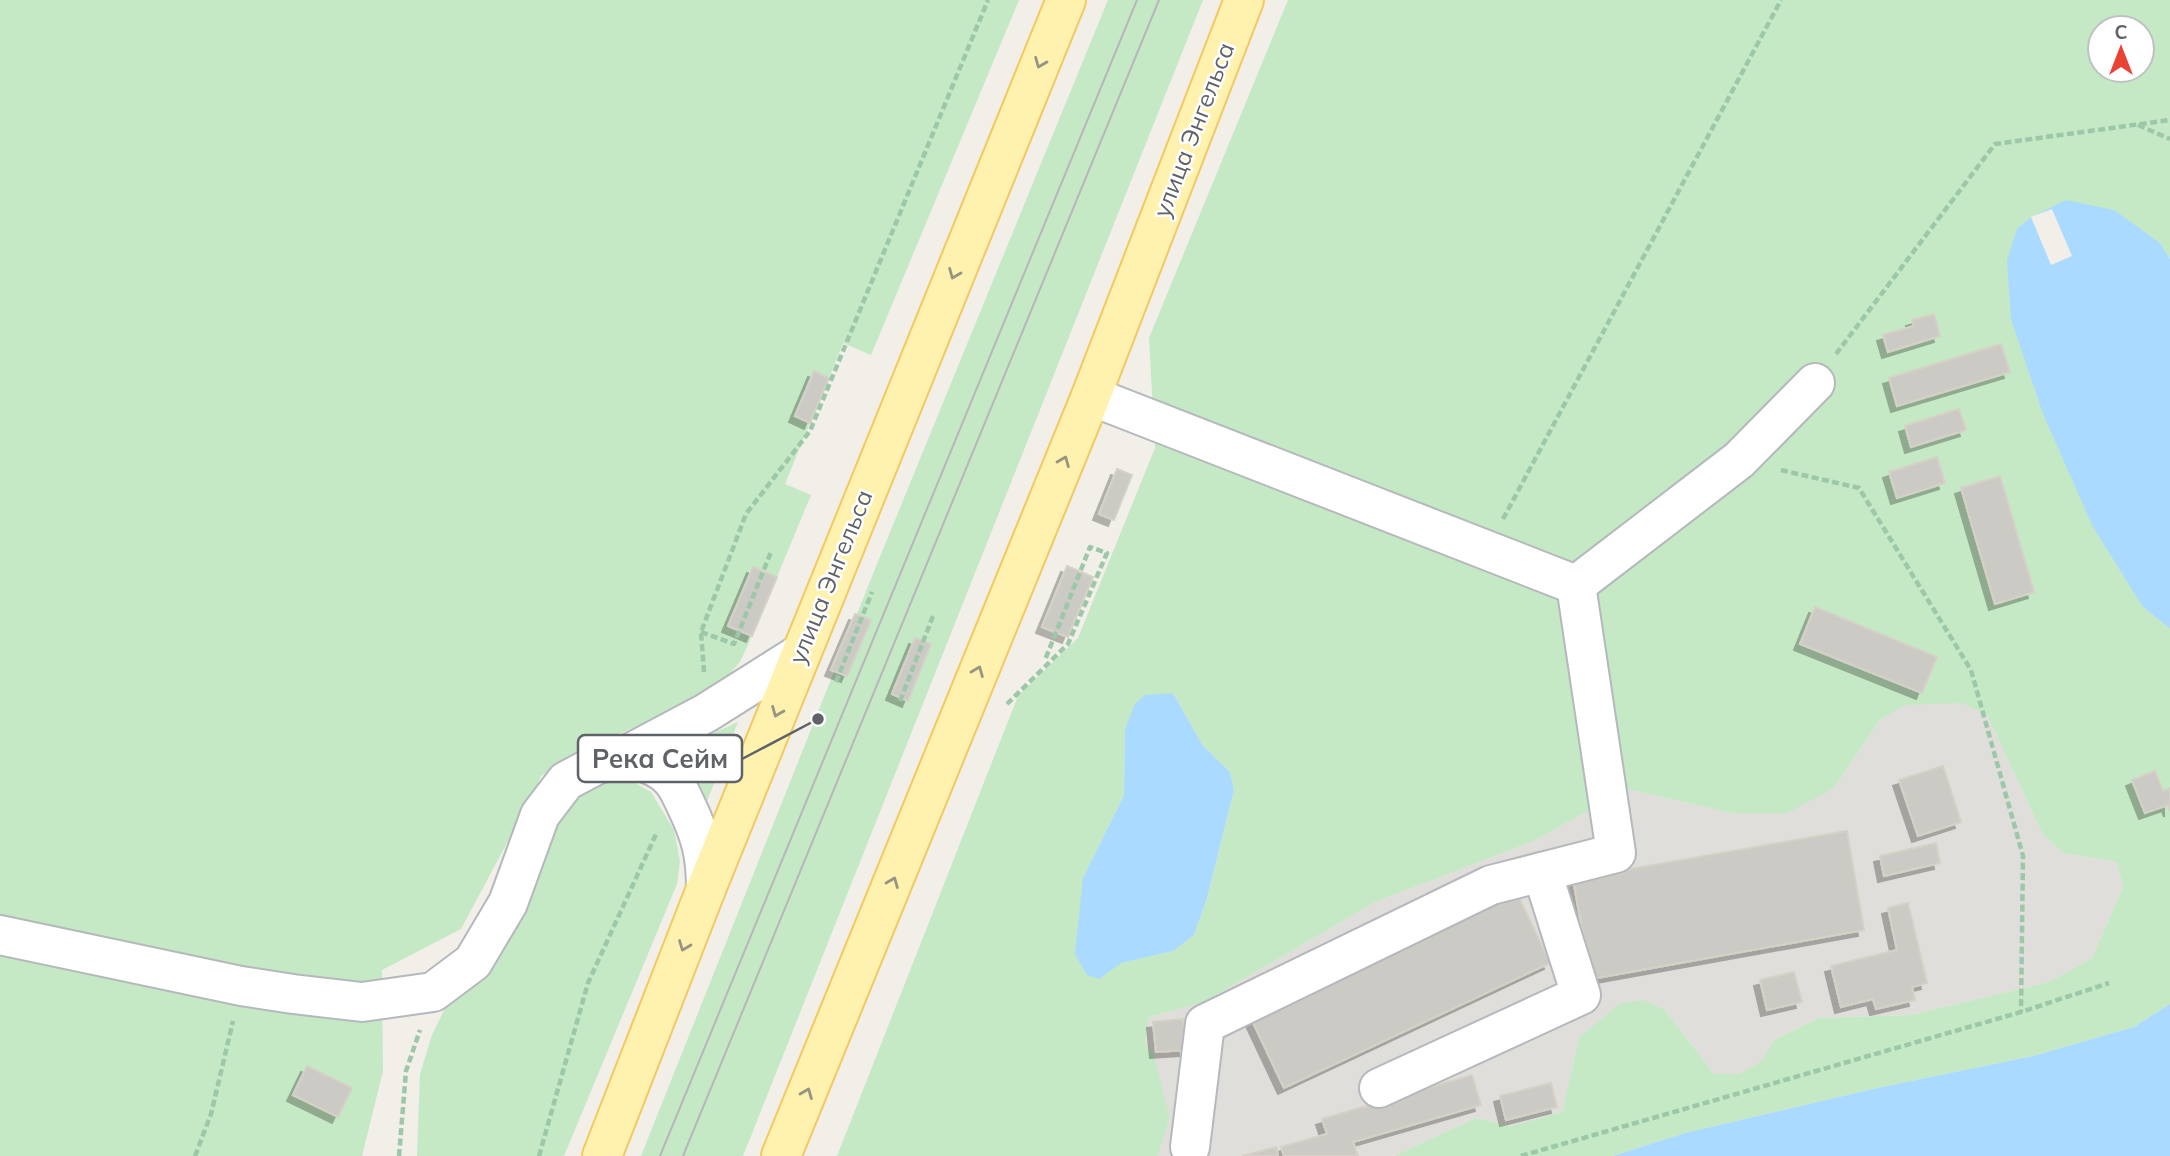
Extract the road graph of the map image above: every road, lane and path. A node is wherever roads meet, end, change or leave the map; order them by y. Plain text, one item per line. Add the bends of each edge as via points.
1 (988, 0) edge
2 (1066, 0) edge
3 (1244, 0) edge
4 (1781, 0) edge
5 (2170, 120) edge
6 (2137, 124) junction
7 (2170, 139) edge
8 (1815, 383) joint
9 (1091, 396) junction
10 (1771, 468) dead end
11 (1487, 551) junction
12 (771, 552) dead end
13 (1576, 585) junction
14 (872, 592) dead end
15 (933, 616) dead end
16 (701, 632) junction
17 (801, 653) junction
18 (1045, 660) dead end
19 (836, 682) dead end
20 (900, 701) dead end
21 (1005, 706) dead end
22 (706, 713) junction
23 (625, 756) junction
24 (677, 787) junction
25 (1542, 872) junction
26 (706, 889) junction
27 (0, 934) edge
28 (2109, 984) dead end
29 (241, 986) junction
30 (433, 992) junction
31 (2021, 1012) junction
32 (1379, 1088) dead end
33 (1190, 1147) dead end
34 (195, 1156) edge
35 (400, 1156) edge
36 (539, 1156) edge
37 (602, 1156) edge
38 (781, 1156) edge
39 (1521, 1156) edge

1 - 16 path via 810,431 746,514
2 -> 17 main road, улица Энгельса
3 - 9 main road, улица Энгельса
4 - 11 path
5 - 6 path
6 - 7 path
6 - 8 path via 1995,144
8 - 13 lane via 1739,460
9 - 11 lane
38 -> 9 main road, улица Энгельса
10 - 31 path via 1859,488 1971,670 2023,856
11 - 13 lane
12 - 16 path via 734,644
13 - 25 lane via 1616,853
14 - 19 path
15 - 20 path
16 - 22 path
17 - 22 lane
17 -> 26 main road, улица Энгельса
18 - 21 path via 1090,547 1107,553 1068,644
22 - 23 lane
23 - 24 lane via 659,769
23 - 30 lane via 566,781 540,816 508,903 473,962
24 - 26 lane via 699,831 706,859
24 - 36 path via 588,983
25 - 32 lane via 1581,995
25 - 33 lane via 1491,885 1205,1024
26 -> 37 main road, улица Энгельса
27 - 29 lane
28 - 31 path
29 - 30 lane via 362,1002
29 - 34 path via 211,1114
30 - 35 path via 405,1071
31 - 39 path

